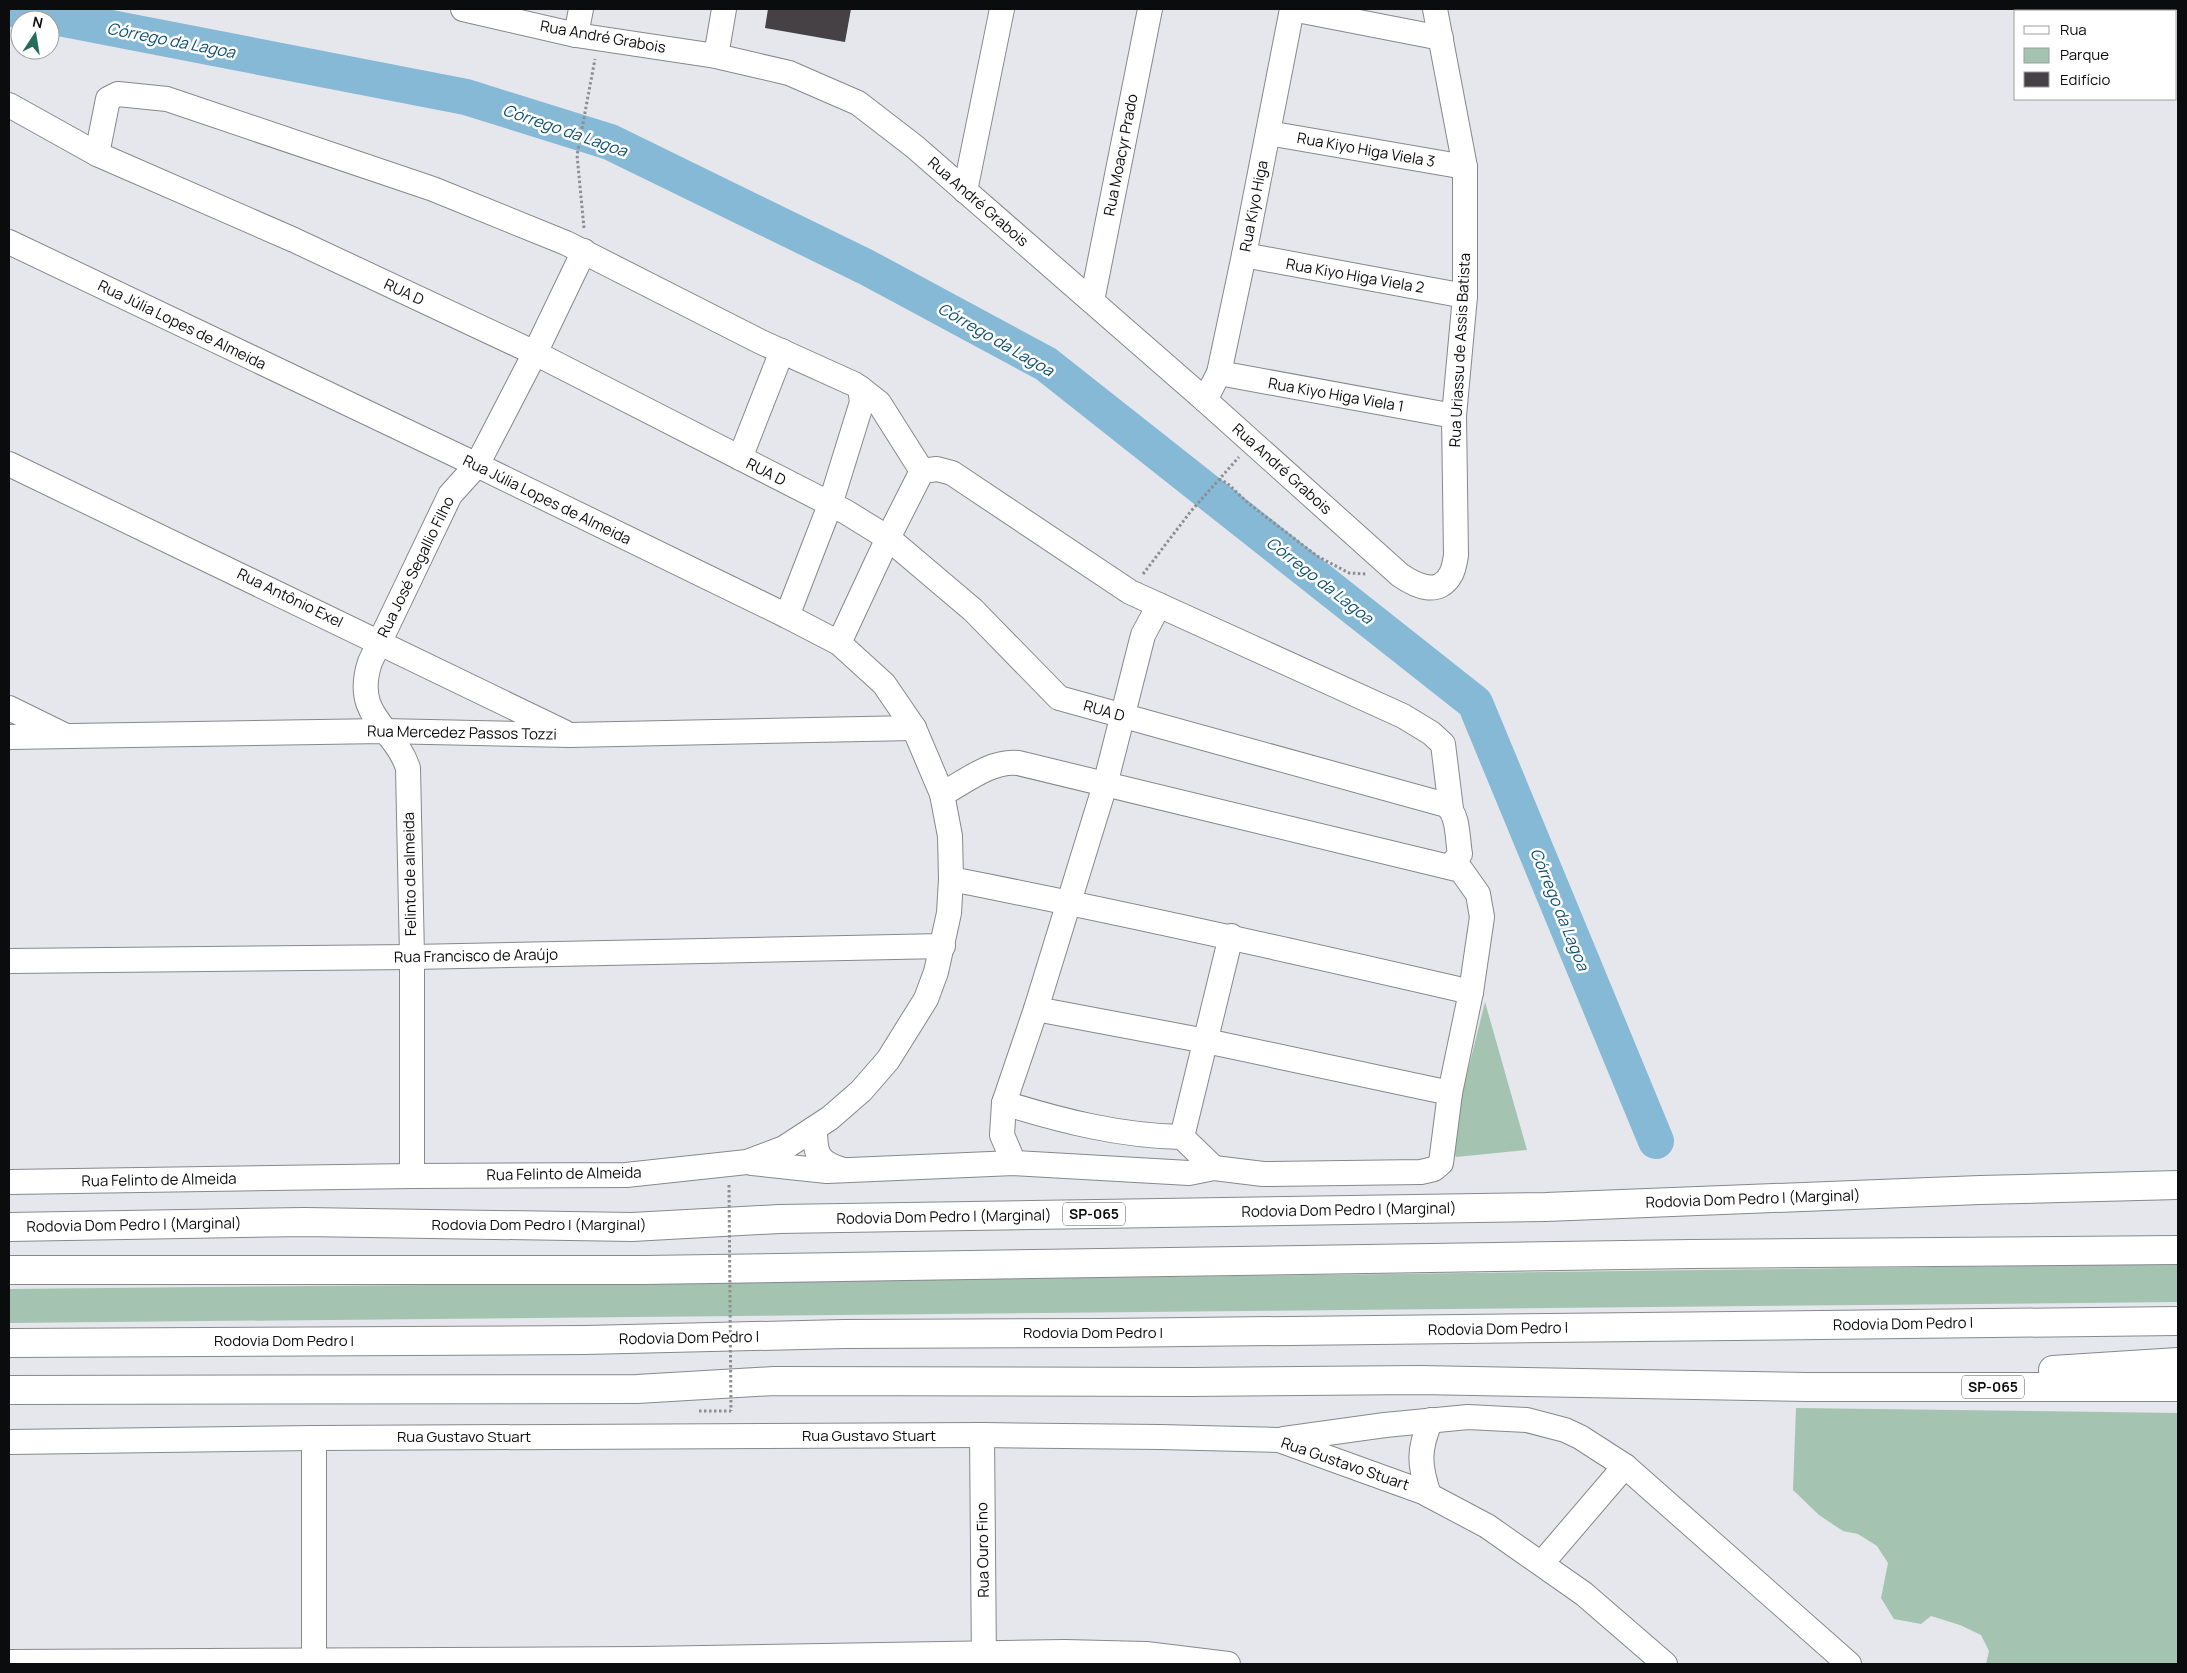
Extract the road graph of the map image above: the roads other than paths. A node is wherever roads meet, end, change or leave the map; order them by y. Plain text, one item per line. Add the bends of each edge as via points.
1 (462, 9) edge
2 (580, 9) edge
3 (724, 9) edge
4 (1002, 9) edge
5 (1150, 9) edge
6 (1292, 9) edge
7 (1435, 9) edge
8 (576, 35) junction
9 (1441, 38) junction
10 (716, 56) junction
11 (9, 105) edge
12 (1268, 132) junction
13 (97, 154) junction
14 (1465, 167) junction
15 (966, 191) junction
16 (9, 242) edge
17 (584, 251) junction
18 (1244, 255) junction
19 (1465, 296) junction
20 (1092, 301) junction
21 (782, 351) junction
22 (535, 353) junction
23 (1219, 373) junction
24 (860, 388) junction
25 (1205, 400) junction
26 (1454, 416) junction
27 (740, 458) junction
28 (9, 464) edge
29 (476, 466) junction
30 (922, 471) junction
31 (830, 505) junction
32 (888, 538) junction
33 (1400, 575) joint
34 (1159, 605) junction
35 (787, 616) junction
36 (380, 642) junction
37 (839, 643) junction
38 (9, 708) edge
39 (1121, 717) junction
40 (914, 728) junction
41 (383, 730) junction
42 (570, 735) junction
43 (9, 737) edge
44 (68, 737) junction
45 (1105, 785) junction
46 (942, 794) junction
47 (1451, 809) junction
48 (1451, 866) junction
49 (951, 879) junction
50 (1068, 901) junction
51 (1231, 936) junction
52 (942, 946) junction
53 (412, 957) junction
54 (9, 961) edge
55 (1471, 992) junction
56 (1036, 1009) junction
57 (1206, 1041) junction
58 (1450, 1093) junction
59 (1004, 1103) junction
60 (815, 1128) junction
61 (1182, 1137) junction
62 (747, 1162) junction
63 (1014, 1163) junction
64 (1214, 1168) junction
65 (844, 1170) junction
66 (412, 1176) junction
67 (9, 1182) edge
68 (2178, 1185) edge
69 (1980, 1190) junction
70 (2178, 1201) edge
71 (9, 1226) edge
72 (2178, 1250) edge
73 (9, 1270) edge
74 (2178, 1321) edge
75 (9, 1342) edge
76 (2178, 1362) edge
77 (1807, 1387) junction
78 (2178, 1387) edge
79 (9, 1390) edge
80 (1431, 1420) junction
81 (982, 1435) junction
82 (314, 1438) junction
83 (1280, 1440) junction
84 (9, 1442) edge
85 (1625, 1466) junction
86 (1428, 1495) junction
87 (1542, 1563) junction
88 (984, 1658) edge
89 (9, 1662) edge
90 (314, 1662) edge
91 (1228, 1664) edge
92 (1665, 1664) edge
93 (1849, 1664) edge

1 - 8 street, Rua André Grabois
2 - 8 street
3 - 10 street
4 - 15 street
5 - 20 street, Rua Moacyr Prado
6 - 9 street
6 - 12 street, Rua Kiyo Higa
7 - 9 street, Rua Uriassu de Assis Batista
8 - 10 street, Rua André Grabois
9 - 14 street, Rua Uriassu de Assis Batista
10 - 15 street, Rua André Grabois via 789,73 858,103
11 - 13 street, RUA D
12 - 14 street, Rua Kiyo Higa Viela 3
12 - 18 street, Rua Kiyo Higa
13 - 17 street via 108,98 118,94 168,99 433,189
13 - 22 street, RUA D via 294,240
14 - 19 street, Rua Uriassu de Assis Batista
15 - 20 street, Rua André Grabois
16 - 29 street, Rua Júlia Lopes de Almeida
17 - 21 street
17 - 22 street, Rua José Segallio Filho
18 - 19 street, Rua Kiyo Higa Viela 2
18 - 23 street, Rua Kiyo Higa
19 - 26 street, Rua Uriassu de Assis Batista
20 - 25 street, Rua André Grabois
21 - 24 street
21 - 27 street
22 - 27 street, RUA D
22 - 29 street, Rua José Segallio Filho
23 - 25 street, Rua Kiyo Higa
23 - 26 street, Rua Kiyo Higa Viela 1
24 - 30 street via 879,403
24 - 31 street via 862,402
25 - 33 street, Rua André Grabois
26 - 33 street, Rua Uriassu de Assis Batista via 1456,555 1451,574 1443,583 1430,588 1415,586
27 - 31 street, RUA D
28 - 36 street, Rua Antônio Exel
29 - 35 street, Rua Júlia Lopes de Almeida
29 - 36 street, Rua José Segallio Filho via 450,494
30 - 32 street
30 - 34 street via 937,469 952,473 1130,592
31 - 32 street, RUA D
31 - 35 street
32 - 37 street
32 - 39 street, RUA D via 973,610 1058,698
34 - 39 street via 1143,635
34 - 47 street via 1403,716 1431,733 1443,744
35 - 37 street, Rua Júlia Lopes de Almeida
36 - 41 street, Rua José Segallio Filho via 366,675 366,688 372,714
36 - 42 street, Rua Antônio Exel
37 - 40 street, Rua Júlia Lopes de Almeida via 884,684
38 - 44 street
39 - 45 street
39 - 47 street, RUA D via 1446,804
40 - 42 street, Rua Mercedez Passos Tozzi
40 - 46 street, Rua Júlia Lopes de Almeida
41 - 42 street, Rua Mercedez Passos Tozzi
41 - 44 street, Rua Mercedez Passos Tozzi
41 - 53 street, Felinto de almeida via 408,768
43 - 44 street, Rua Mercedez Passos Tozzi
45 - 46 street via 1006,762
45 - 48 street
45 - 50 street
46 - 49 street, Rua Júlia Lopes de Almeida via 950,836
47 - 48 street via 1460,854
48 - 55 street via 1461,870 1478,894 1482,917
49 - 50 street
49 - 52 street, Rua Felinto de Almeida
50 - 51 street
50 - 56 street
51 - 55 street
51 - 57 street
52 - 53 street, Rua Francisco de Araújo
52 - 60 street, Rua Felinto de Almeida via 926,999 888,1060 861,1091
53 - 54 street, Rua Francisco de Araújo
53 - 66 street, Felinto de almeida
55 - 58 street
56 - 57 street
56 - 59 street
57 - 58 street
57 - 61 street
58 - 64 street via 1441,1163 1434,1169 1421,1172 1263,1174
59 - 61 street via 1063,1121 1154,1136
59 - 63 street via 1002,1135
60 - 62 street, Rua Felinto de Almeida via 784,1148
60 - 65 street via 817,1151 822,1160
61 - 64 street
62 - 65 street
62 - 66 street, Rua Felinto de Almeida via 626,1176
63 - 64 street via 1189,1173
63 - 65 street
66 - 67 street, Rua Felinto de Almeida
68 - 69 highway, Rodovia Dom Pedro I (Marginal) / SP-065
69 - 70 highway
69 - 71 highway, Rodovia Dom Pedro I (Marginal) / SP-065 via 1546,1207 779,1219 632,1227 305,1222
72 - 73 highway via 1672,1254 644,1270
74 - 75 highway, Rodovia Dom Pedro I via 1104,1334 844,1334 586,1340
76 - 77 highway
77 - 78 highway, SP-065
77 - 79 highway, SP-065 via 1420,1380 784,1381 637,1389
80 - 83 street
80 - 85 street via 1468,1417 1527,1420 1580,1437
80 - 86 street via 1423,1439 1420,1460
81 - 82 street, Rua Gustavo Stuart
81 - 83 street, Rua Gustavo Stuart
81 - 88 street, Rua Ouro Fino
82 - 84 street, Rua Gustavo Stuart
82 - 90 street
83 - 86 street, Rua Gustavo Stuart
85 - 87 street
85 - 93 street
86 - 87 street, Rua Gustavo Stuart via 1487,1526
87 - 92 street, Rua Gustavo Stuart via 1584,1594
88 - 90 street
88 - 91 street via 1146,1654
89 - 90 street

